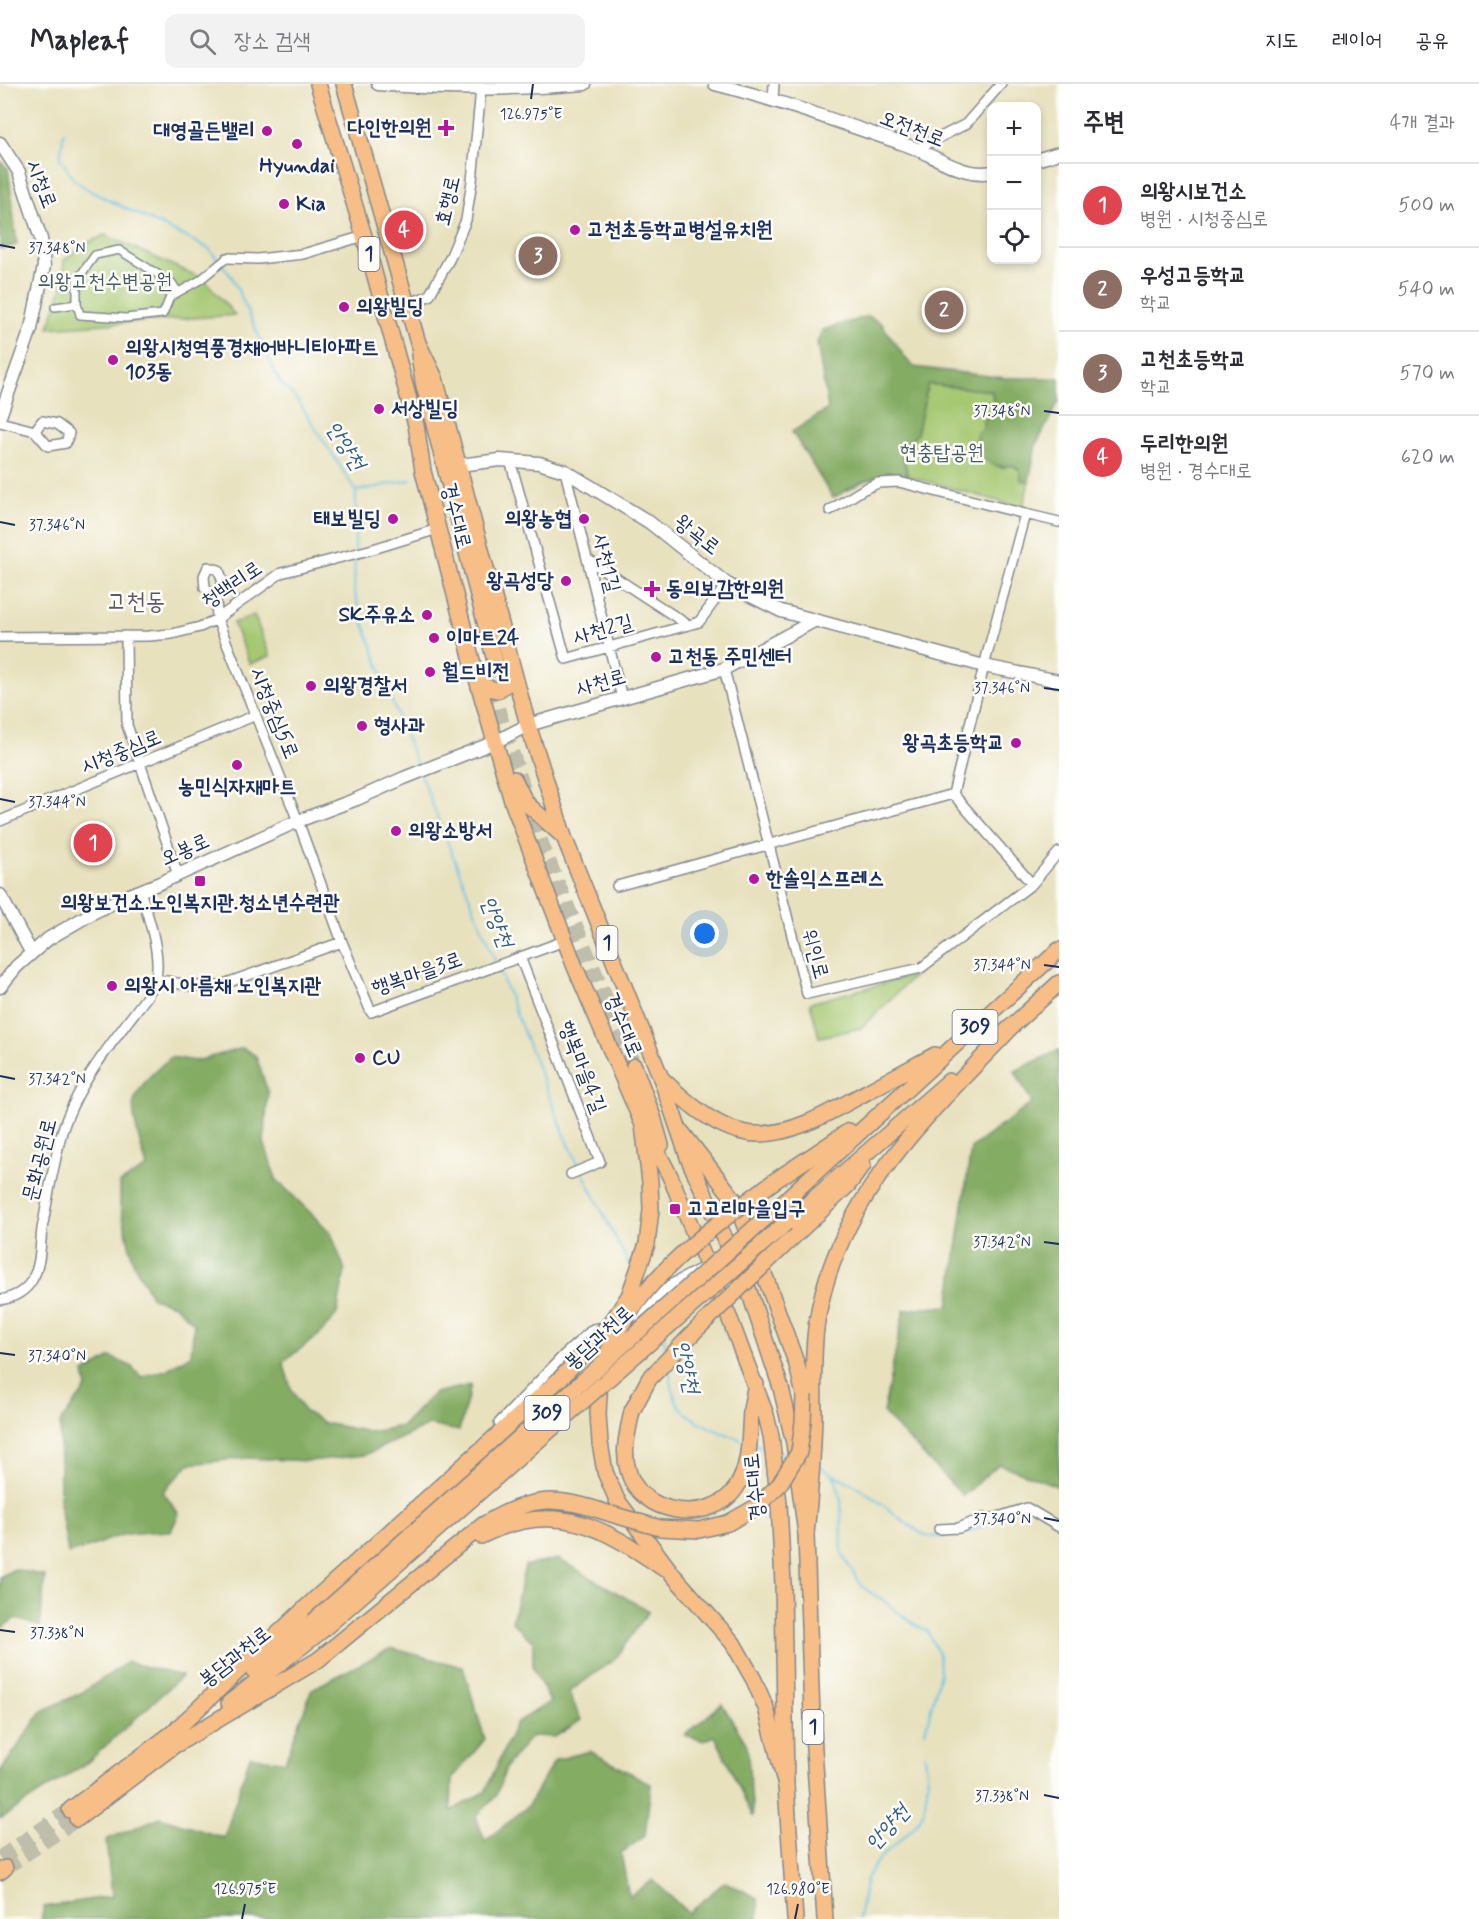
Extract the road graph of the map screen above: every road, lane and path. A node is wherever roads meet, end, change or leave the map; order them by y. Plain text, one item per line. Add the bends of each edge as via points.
1 (318, 84) edge
2 (344, 84) edge
3 (378, 84) edge
4 (585, 84) edge
5 (715, 84) edge
6 (774, 84) edge
7 (1001, 84) edge
8 (481, 86) edge
9 (538, 86) edge
10 (773, 100) junction
11 (0, 143) edge
12 (917, 149) junction
13 (1059, 153) edge
14 (1041, 158) edge
15 (987, 173) edge
16 (364, 236) junction
17 (227, 258) joint
18 (178, 292) junction
19 (77, 304) junction
20 (406, 304) junction
21 (55, 308) dead end
22 (418, 344) junction
23 (0, 416) edge
24 (0, 422) edge
25 (416, 425) junction
26 (35, 430) dead end
27 (510, 460) junction
28 (459, 465) junction
29 (565, 471) junction
30 (830, 510) dead end
31 (1025, 514) junction
32 (1059, 522) edge
33 (438, 529) junction
34 (587, 559) junction
35 (727, 584) junction
36 (216, 595) dead end
37 (217, 619) junction
38 (814, 621) junction
39 (688, 625) junction
40 (126, 636) junction
41 (0, 637) edge
42 (609, 646) junction
43 (984, 666) junction
44 (486, 668) junction
45 (512, 668) junction
46 (724, 669) junction
47 (1059, 681) edge
48 (622, 698) junction
49 (256, 716) junction
50 (528, 725) junction
51 (495, 742) junction
52 (140, 763) junction
53 (507, 783) junction
54 (953, 794) junction
55 (298, 820) junction
56 (0, 821) edge
57 (564, 837) junction
58 (768, 845) junction
59 (1059, 852) edge
60 (178, 875) junction
61 (1032, 884) junction
62 (617, 886) dead end
63 (140, 891) junction
64 (0, 895) edge
65 (564, 941) junction
66 (342, 942) junction
67 (1059, 950) edge
68 (31, 952) junction
69 (520, 957) junction
70 (156, 979) junction
71 (1059, 983) edge
72 (0, 987) edge
73 (1008, 1030) junction
74 (959, 1042) junction
75 (661, 1078) junction
76 (891, 1102) junction
77 (643, 1125) junction
78 (680, 1130) junction
79 (884, 1137) junction
80 (689, 1160) junction
81 (571, 1174) dead end
82 (670, 1176) junction
83 (707, 1265) junction
84 (0, 1300) edge
85 (756, 1384) junction
86 (1059, 1527) edge
87 (939, 1529) dead end
88 (806, 1534) junction
89 (454, 1550) junction
90 (360, 1555) dead end
91 (673, 1575) junction
92 (317, 1627) junction
93 (812, 1718) junction
94 (784, 1719) junction
95 (173, 1740) junction
96 (786, 1786) junction
97 (73, 1815) tunnel mouth
98 (795, 1919) edge
99 (825, 1919) edge

1 - 16 main road, 경수대로 / 1
2 - 20 main road, 경수대로 / 1
3 - 8 street
4 - 9 street
5 - 10 street, 오전천로
6 - 10 street
7 - 12 street via 966,124
8 - 9 street
8 - 20 street, 효행로 via 466,220 429,296
10 - 12 street, 오전천로
11 - 23 street, 시청로 via 19,172 41,239 44,266 31,329
12 - 15 street, 오전천로 via 954,167
13 - 14 street
16 - 17 street via 303,254
16 - 25 main road, 경수대로 / 1
17 - 18 street
18 - 19 street via 170,297 163,314 126,318 80,315
18 - 19 street via 172,283 119,250 95,255 77,280
19 - 21 street
20 - 22 main road, 경수대로 / 1
22 - 28 main road, 경수대로 / 1 via 435,378
22 - 44 main road, 1
24 - 26 street
25 - 33 main road, 경수대로 / 1
25 - 44 main road, 1 via 436,473
27 - 28 street, 왕곡로
27 - 29 street, 왕곡로
27 - 42 street, 사천2길 via 566,659
28 - 45 main road, 경수대로 / 1
29 - 34 street, 사천1길
29 - 35 street, 왕곡로 via 649,522
30 - 31 street via 878,483 899,482
31 - 32 street
31 - 43 street
33 - 37 street, 청백리로 via 281,573
33 - 44 main road, 경수대로 / 1
34 - 39 street
34 - 42 street, 사천1길
35 - 38 street, 왕곡로 via 781,611
35 - 39 street, 사천2길 via 699,622
36 - 37 street, 시청중심5로
37 - 40 street, 청백리로 via 172,634
37 - 49 street, 시청중심5로
38 - 43 street, 왕곡로
38 - 46 street, 사천로
39 - 42 street, 사천2길
40 - 41 street, 청백리로
40 - 52 street via 127,724
42 - 48 street, 사천1길
43 - 47 street, 왕곡로
43 - 54 street
44 - 45 main road via 483,685 491,690 508,683
44 - 51 main road, 경수대로 / 1
45 - 50 main road, 경수대로 / 1
46 - 48 street, 사천로
46 - 58 street, 위인로
48 - 50 street, 사천로
49 - 52 street, 시청중심로
49 - 55 street, 시청중심5로
50 - 51 street
50 - 57 main road, 경수대로 / 1
51 - 53 main road, 경수대로 / 1
51 - 55 street, 오봉로
52 - 56 street, 시청중심로
52 - 60 street
53 - 57 main road via 507,775 511,775 526,803
53 - 65 main road, 경수대로 / 1
54 - 58 street
54 - 61 street
55 - 60 street, 오봉로
55 - 66 street, 행복마을3로
57 - 75 main road, 경수대로 / 1
58 - 61 street, 위인로 via 807,994 921,968
58 - 62 street
59 - 61 street, 위인로
60 - 63 street, 오봉로
63 - 68 street, 오봉로 via 94,912
63 - 70 street via 153,938
64 - 68 street
65 - 69 street, 행복마을3로
65 - 77 main road, 경수대로 / 1
66 - 69 street, 행복마을3로 via 371,1012
66 - 70 street via 218,986 191,986
67 - 74 main road, 봉담과천로 / 309
68 - 72 street, 오봉로
69 - 81 street, 행복마을4길 via 600,1162
70 - 84 street, 문화공원로 via 85,1083 69,1115 51,1178 38,1267 32,1281 18,1295
71 - 73 main road, 봉담과천로 / 309
73 - 79 main road, 봉담과천로 / 309
73 - 88 main road via 908,1137 871,1186 835,1256 816,1323 813,1470
74 - 75 main road via 822,1117 787,1130 757,1134 708,1118
74 - 76 main road, 봉담과천로 / 309
75 - 78 main road, 경수대로 / 1
76 - 91 main road, bridge via 710,1229 656,1279 611,1345 600,1376 598,1414 605,1472 617,1500
76 - 92 main road, 봉담과천로 / 309, bridge
77 - 82 main road, 경수대로 / 1
77 - 95 main road, bridge via 651,1210 646,1244 629,1296 614,1320 563,1376 314,1600
78 - 80 main road, 경수대로 / 1
78 - 89 main road, bridge via 734,1199 790,1345 804,1395 799,1452 779,1485 756,1507 728,1522 699,1530 660,1527 562,1501 538,1502 502,1513
79 - 85 main road, bridge via 848,1185 649,1379 632,1411 625,1443 628,1472 638,1490 667,1509 697,1511 717,1505 736,1488 749,1449
79 - 92 main road, 봉담과천로 / 309, bridge
80 - 82 main road, 1 via 637,1063
80 - 88 main road, 경수대로 / 1, bridge via 750,1291 781,1388 798,1464
82 - 83 main road, 경수대로 / 1
83 - 85 main road, 경수대로 / 1
83 - 90 street via 672,1284 635,1316 593,1329 512,1412
85 - 94 main road, 경수대로 / 1 via 771,1436 778,1503
86 - 87 street via 1027,1508 959,1528
88 - 93 main road, 경수대로 / 1
89 - 91 main road via 497,1528 525,1520 568,1520 612,1535
89 - 95 main road via 318,1660
91 - 96 main road via 733,1644 754,1680 766,1708
92 - 95 main road, 봉담과천로 / 309
93 - 94 main road
93 - 99 main road, 경수대로 / 1
94 - 96 main road, 경수대로 / 1
95 - 97 main road, 봉담과천로 / 309
96 - 98 main road, 경수대로 / 1

